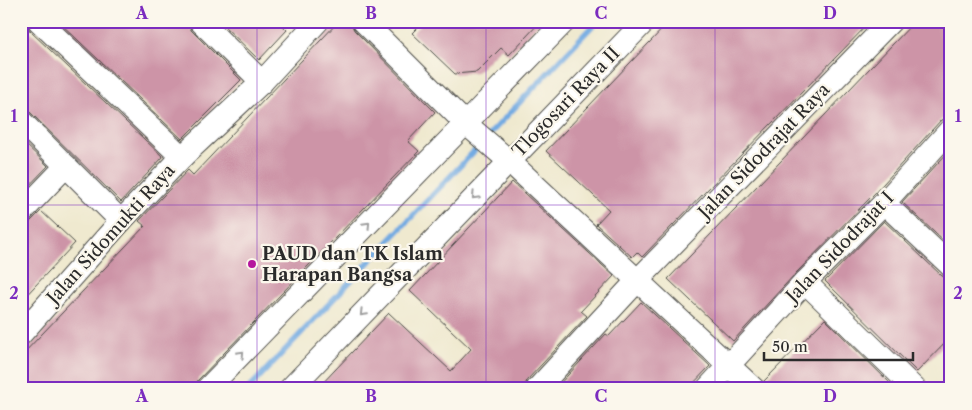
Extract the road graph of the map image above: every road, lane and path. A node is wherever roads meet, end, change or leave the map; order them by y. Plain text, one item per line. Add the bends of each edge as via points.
1 (39, 21) edge
2 (200, 21) edge
3 (318, 21) edge
4 (363, 21) edge
5 (565, 21) edge
6 (645, 21) edge
7 (891, 21) edge
8 (262, 82) junction
9 (21, 121) edge
10 (468, 126) junction
11 (947, 139) edge
12 (182, 157) junction
13 (504, 157) junction
14 (66, 166) junction
15 (884, 203) junction
16 (21, 213) edge
17 (121, 221) junction
18 (951, 266) edge
19 (637, 281) junction
20 (804, 282) junction
21 (21, 334) edge
22 (729, 366) junction
23 (207, 389) edge
24 (290, 389) edge
25 (537, 389) edge
26 (707, 389) edge
27 (754, 389) edge
28 (915, 389) edge

1 - 12 street
2 - 8 street
3 - 8 street, Jalan Sidomukti Raya
4 - 10 street
5 - 10 street
6 - 13 street, Tlogosari Raya II
7 - 19 street, Jalan Sidodrajat Raya
8 - 12 street, Jalan Sidomukti Raya
9 - 14 street
10 - 13 street
23 -> 10 street
11 - 15 street, Jalan Sidodrajat I
12 - 17 street, Jalan Sidomukti Raya
13 - 19 street
13 -> 24 street, Tlogosari Raya II
14 - 16 street
14 - 17 street
15 - 18 street
15 - 20 street, Jalan Sidodrajat I
17 - 21 street, Jalan Sidomukti Raya
19 - 22 street
19 - 25 street, Jalan Sidodrajat Raya
20 - 22 street, Jalan Sidodrajat I
20 - 28 street
22 - 26 street, Jalan Sidodrajat I
22 - 27 street

